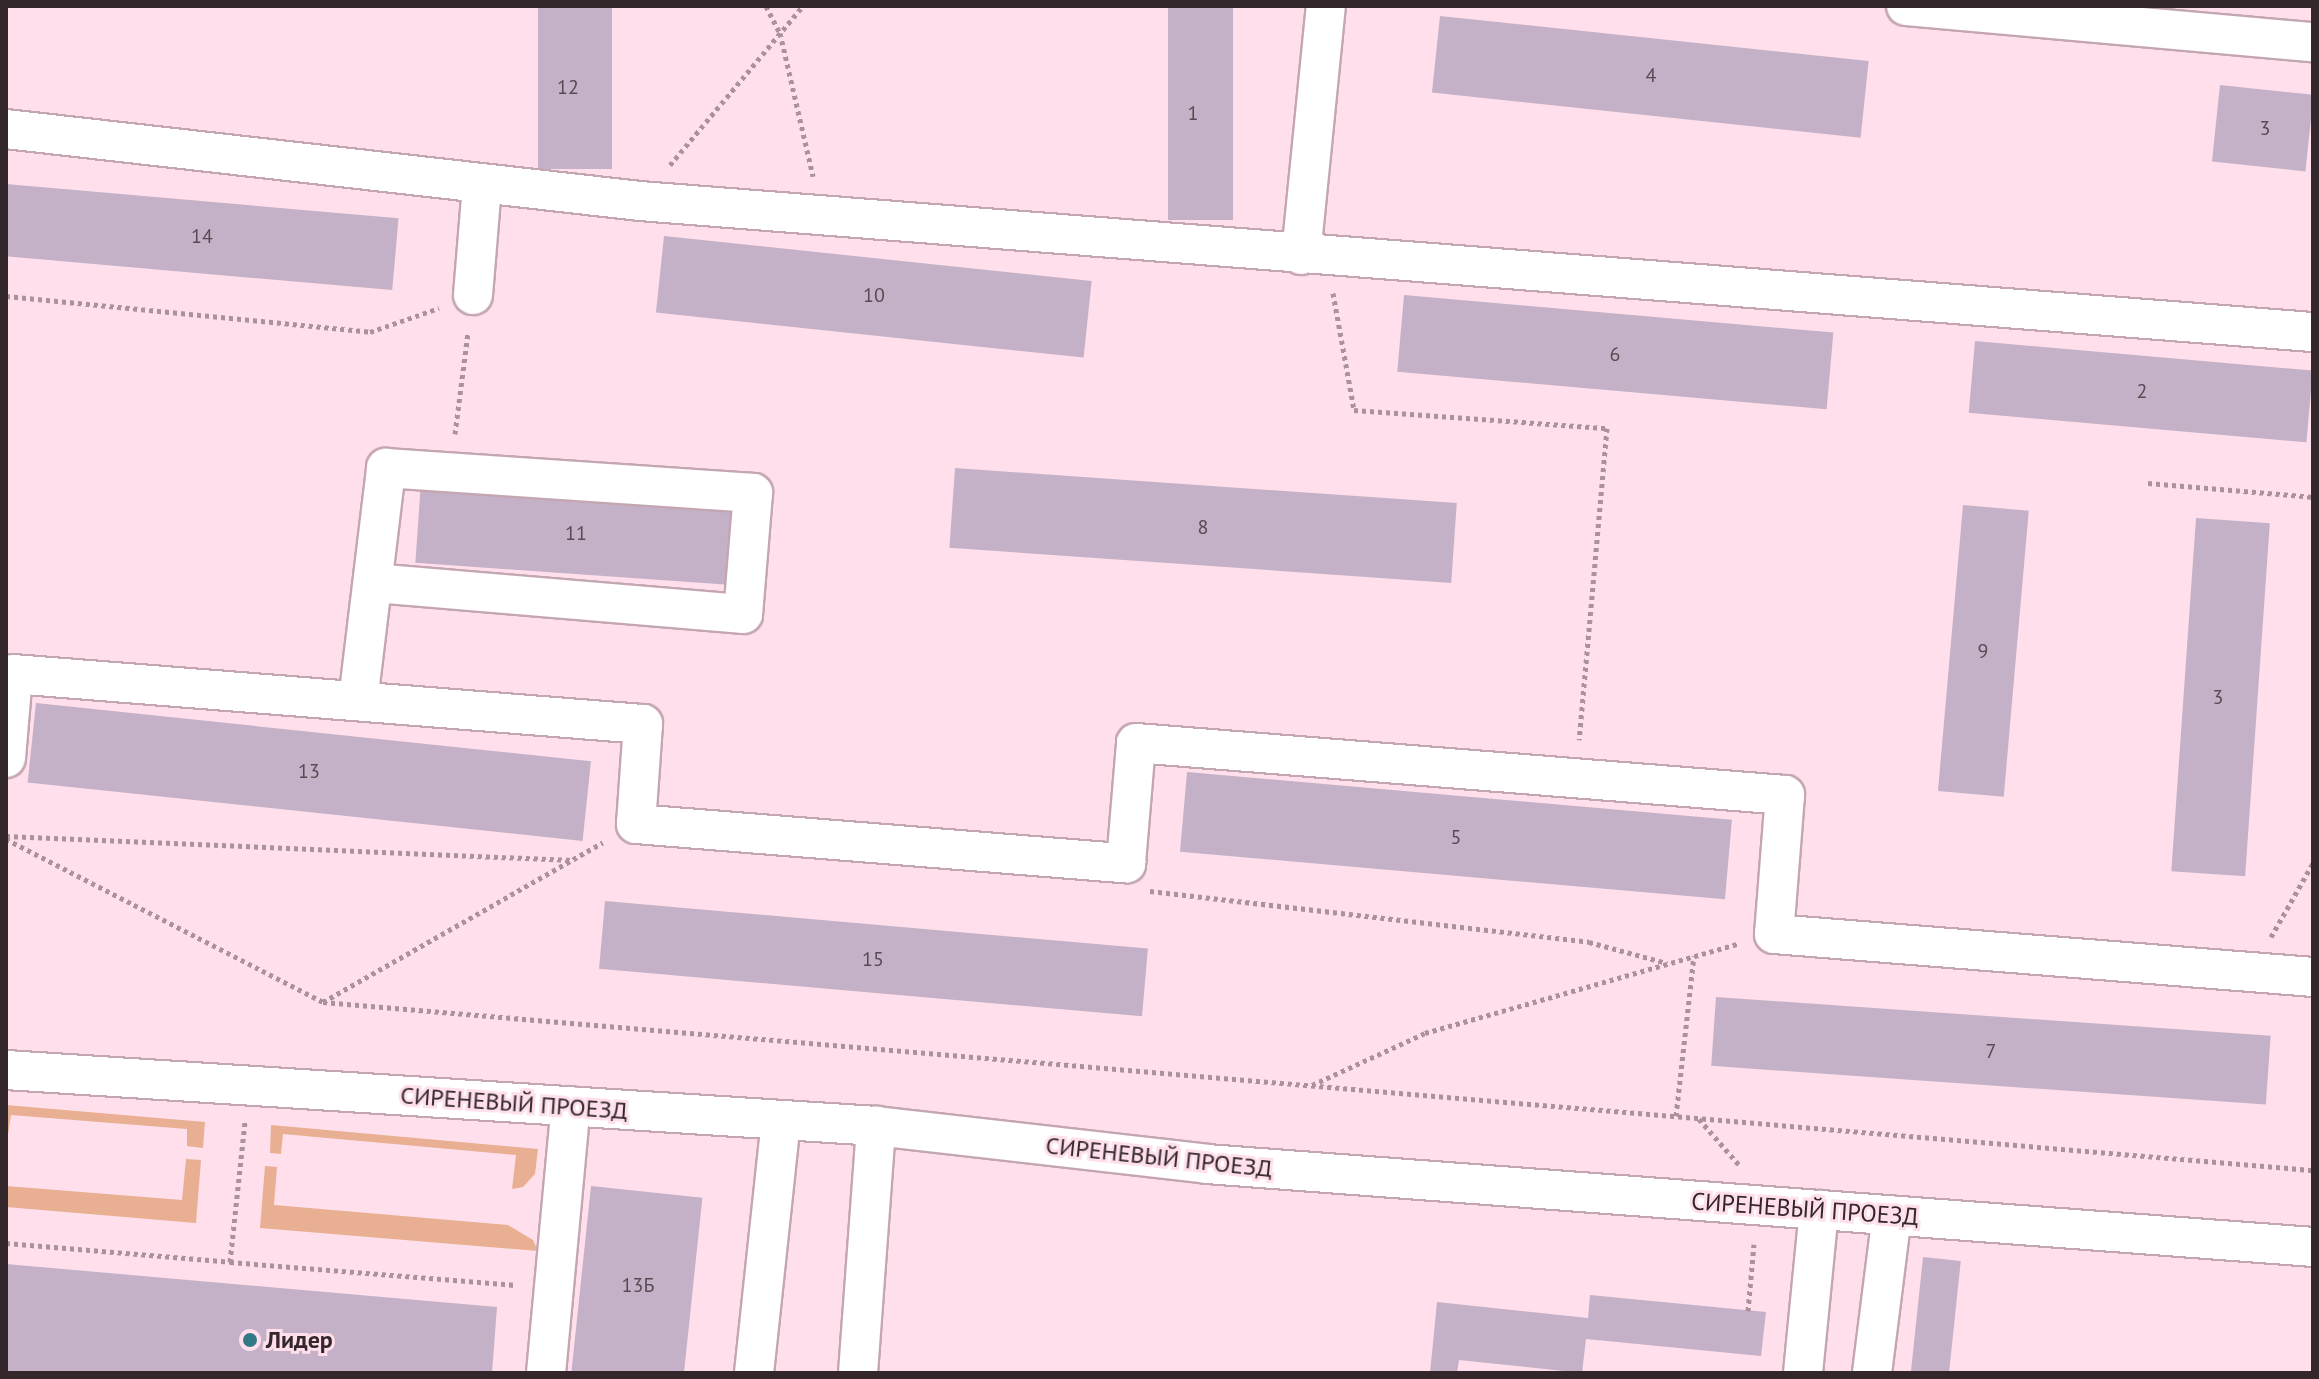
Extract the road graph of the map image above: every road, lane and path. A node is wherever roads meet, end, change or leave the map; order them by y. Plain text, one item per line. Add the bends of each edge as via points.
1 (766, 6) edge
2 (803, 6) edge
3 (1326, 6) edge
4 (1906, 6) edge
5 (780, 33) junction
6 (2313, 42) edge
7 (6, 129) edge
8 (482, 186) junction
9 (640, 201) junction
10 (822, 215) junction
11 (1314, 256) junction
12 (473, 295) junction
13 (6, 296) edge
14 (2313, 332) edge
15 (449, 472) junction
16 (2148, 483) dead end
17 (2313, 497) edge
18 (373, 583) junction
19 (358, 701) junction
20 (6, 758) edge
21 (1576, 778) junction
22 (636, 824) junction
23 (6, 837) edge
24 (572, 860) junction
25 (1126, 863) junction
26 (2313, 863) edge
27 (1774, 934) junction
28 (1694, 956) junction
29 (1667, 963) junction
30 (2251, 972) junction
31 (2313, 977) edge
32 (323, 1002) junction
33 (6, 1070) edge
34 (247, 1085) junction
35 (1311, 1086) junction
36 (571, 1106) junction
37 (1676, 1116) junction
38 (781, 1120) junction
39 (876, 1126) junction
40 (2313, 1170) edge
41 (1757, 1205) junction
42 (1819, 1210) junction
43 (1892, 1215) junction
44 (6, 1243) edge
45 (2313, 1247) edge
46 (230, 1262) junction
47 (553, 1288) junction
48 (1748, 1311) dead end
49 (546, 1373) edge
50 (754, 1373) edge
51 (858, 1373) edge
52 (1803, 1373) edge
53 (1872, 1373) edge

1 - 5 path
2 - 5 path
3 - 11 street
4 - 6 street
5 - 9 path
5 - 10 path
7 - 8 street
8 - 9 street
8 - 12 street
9 - 10 street
10 - 11 street
11 - 14 street
11 - 21 path via 1354,410 1607,428
12 - 13 path via 370,332
12 - 15 path
15 - 18 street via 386,468
15 - 18 street via 753,493 743,614
16 - 17 path
18 - 19 street
19 - 20 street via 13,674
19 - 22 street via 643,724
21 - 25 street via 1136,743
21 - 27 street via 1785,795
22 - 24 path
22 - 25 street
23 - 24 path
23 - 32 path
24 - 32 path
25 - 29 path via 1142,890 1589,942
26 - 30 path
27 - 28 path
27 - 30 street
28 - 29 path
28 - 37 path
29 - 35 path via 1425,1033
30 - 31 street
32 - 35 path
33 - 34 street, СИРЕНЕВЫЙ ПРОЕЗД
34 - 36 street, СИРЕНЕВЫЙ ПРОЕЗД
34 - 46 path
35 - 37 path
36 - 38 street, СИРЕНЕВЫЙ ПРОЕЗД
36 - 47 street
37 - 40 path
38 - 39 street, СИРЕНЕВЫЙ ПРОЕЗД
38 - 50 street
39 - 41 street, СИРЕНЕВЫЙ ПРОЕЗД via 1207,1164
39 - 51 street
41 - 42 street, СИРЕНЕВЫЙ ПРОЕЗД
41 - 48 path
42 - 43 street, СИРЕНЕВЫЙ ПРОЕЗД
42 - 52 street
43 - 45 street, СИРЕНЕВЫЙ ПРОЕЗД
43 - 53 street
44 - 46 path
46 - 47 path
47 - 49 street

